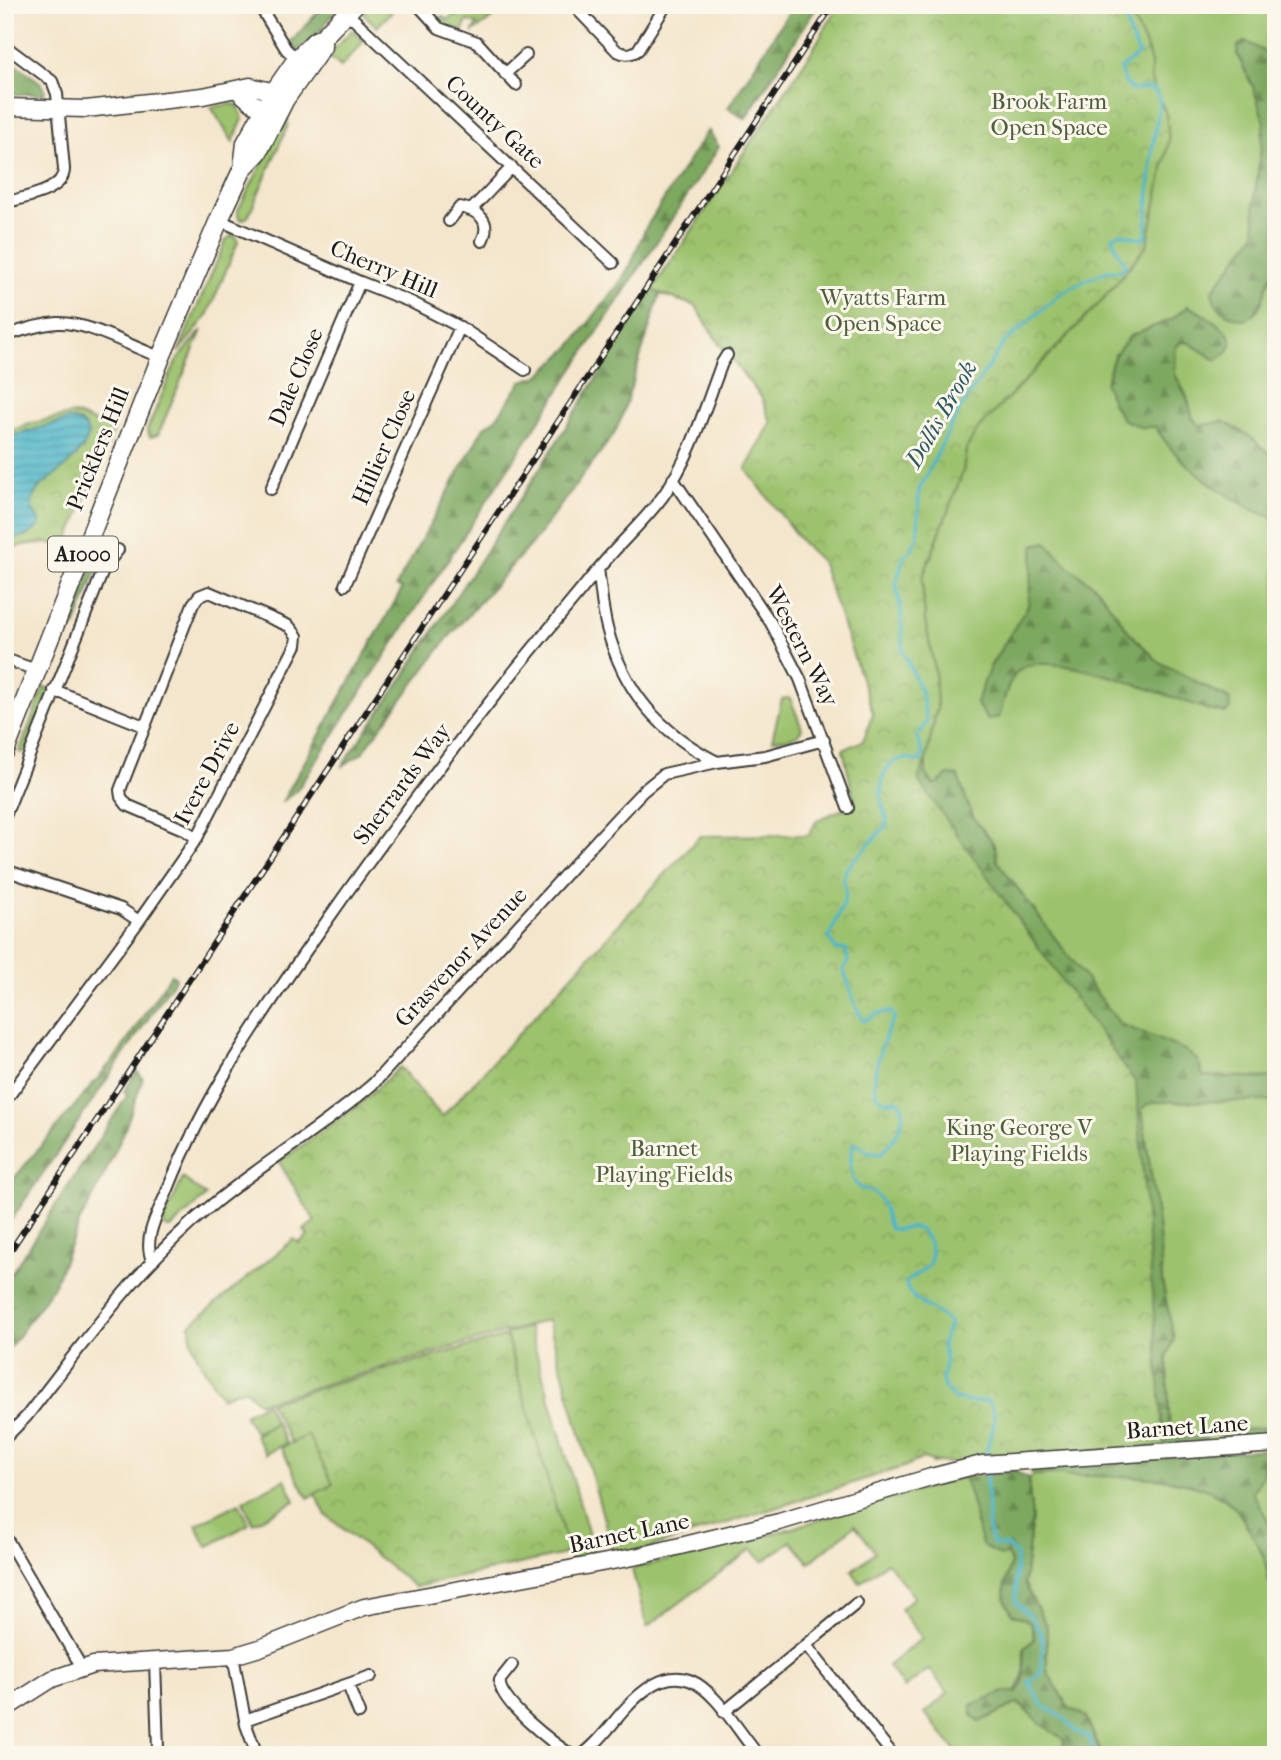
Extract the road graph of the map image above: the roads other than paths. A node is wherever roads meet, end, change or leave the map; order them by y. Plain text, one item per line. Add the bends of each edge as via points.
1 (259, 5) edge
2 (418, 5) edge
3 (573, 5) edge
4 (666, 5) edge
5 (351, 9) edge
6 (5, 46) edge
7 (526, 55) dead end
8 (302, 64) junction
9 (505, 74) junction
10 (516, 85) dead end
11 (275, 103) junction
12 (5, 107) edge
13 (58, 109) junction
14 (512, 167) junction
15 (5, 203) edge
16 (472, 209) junction
17 (219, 220) junction
18 (449, 221) dead end
19 (482, 241) dead end
20 (612, 263) dead end
21 (360, 282) junction
22 (460, 327) junction
23 (5, 336) edge
24 (727, 355) dead end
25 (161, 357) junction
26 (525, 370) dead end
27 (673, 479) junction
28 (271, 489) dead end
29 (118, 550) dead end
30 (598, 569) junction
31 (345, 585) dead end
32 (52, 632) junction
33 (74, 641) junction
34 (5, 659) edge
35 (36, 670) junction
36 (54, 690) junction
37 (144, 726) junction
38 (824, 740) junction
39 (5, 753) edge
40 (26, 762) junction
41 (717, 762) junction
42 (848, 808) dead end
43 (5, 816) edge
44 (197, 838) junction
45 (5, 870) edge
46 (139, 921) junction
47 (5, 1101) edge
48 (152, 1261) junction
49 (5, 1438) edge
50 (1276, 1444) edge
51 (5, 1536) edge
52 (857, 1603) dead end
53 (806, 1645) junction
54 (233, 1656) junction
55 (155, 1662) junction
56 (512, 1665) dead end
57 (82, 1668) junction
58 (371, 1676) dead end
59 (348, 1685) junction
60 (5, 1709) edge
61 (724, 1712) junction
62 (359, 1713) dead end
63 (245, 1720) junction
64 (158, 1749) dead end
65 (257, 1755) edge
66 (572, 1755) edge
67 (582, 1755) edge
68 (758, 1755) edge
69 (893, 1755) edge

1 - 8 street via 286,49
2 - 9 street via 439,28 477,42
3 - 4 street via 624,55 638,50
5 - 8 main road, A1000 via 315,41
5 - 14 street, County Gate
6 - 13 street via 52,81
7 - 9 street
8 - 11 main road, A1000
9 - 10 street
11 - 13 street via 247,100 237,90
11 - 17 main road, Pricklers Hill / A1000 via 258,152 243,168
12 - 13 street
13 - 15 street via 64,175 55,186
14 - 16 street
14 - 20 street, County Gate
16 - 18 street via 460,207
16 - 19 street via 485,222
17 - 21 street, Cherry Hill
17 - 25 main road, Pricklers Hill / A1000
21 - 22 street, Cherry Hill
21 - 28 street, Dale Close
22 - 26 street, Cherry Hill
22 - 31 street, Hillier Close
23 - 25 street via 42,325 68,324
24 - 27 street, Sherrards Way
25 - 32 main road, Pricklers Hill / A1000
27 - 30 street, Sherrards Way via 663,497
27 - 38 street, Western Way via 771,623
29 - 33 street via 106,566
30 - 41 street via 606,626 631,687 667,730
30 - 48 street, Sherrards Way via 378,849 234,1056 175,1171 149,1238
32 - 33 street
32 - 35 main road, Pricklers Hill / A1000
33 - 36 street
34 - 35 street
35 - 39 main road, Pricklers Hill / A1000
36 - 37 street
36 - 40 street
37 - 44 street via 121,785 123,800
37 - 44 street, Ivere Drive via 193,604 202,594 214,593 289,626 297,636 295,649
38 - 41 street, Grasvenor Avenue via 765,756
38 - 42 street, Western Way
39 - 40 street
40 - 43 street
41 - 48 street, Grasvenor Avenue via 660,776 643,791 374,1083 213,1203
44 - 46 street, Ivere Drive
45 - 46 street via 121,909
46 - 47 street, Ivere Drive
48 - 49 street, Grasvenor Avenue
50 - 54 street, Barnet Lane via 988,1464 639,1556 364,1607
51 - 57 street
52 - 53 street
53 - 61 street
53 - 69 street
54 - 55 street, Barnet Lane
54 - 63 street
55 - 57 street, Barnet Lane
55 - 64 street
56 - 66 street via 500,1680 500,1689 530,1725
57 - 60 street, Barnet Lane via 52,1679
58 - 59 street
59 - 62 street
59 - 63 street
61 - 67 street via 696,1682 679,1676 661,1679 645,1689
61 - 68 street
63 - 65 street

